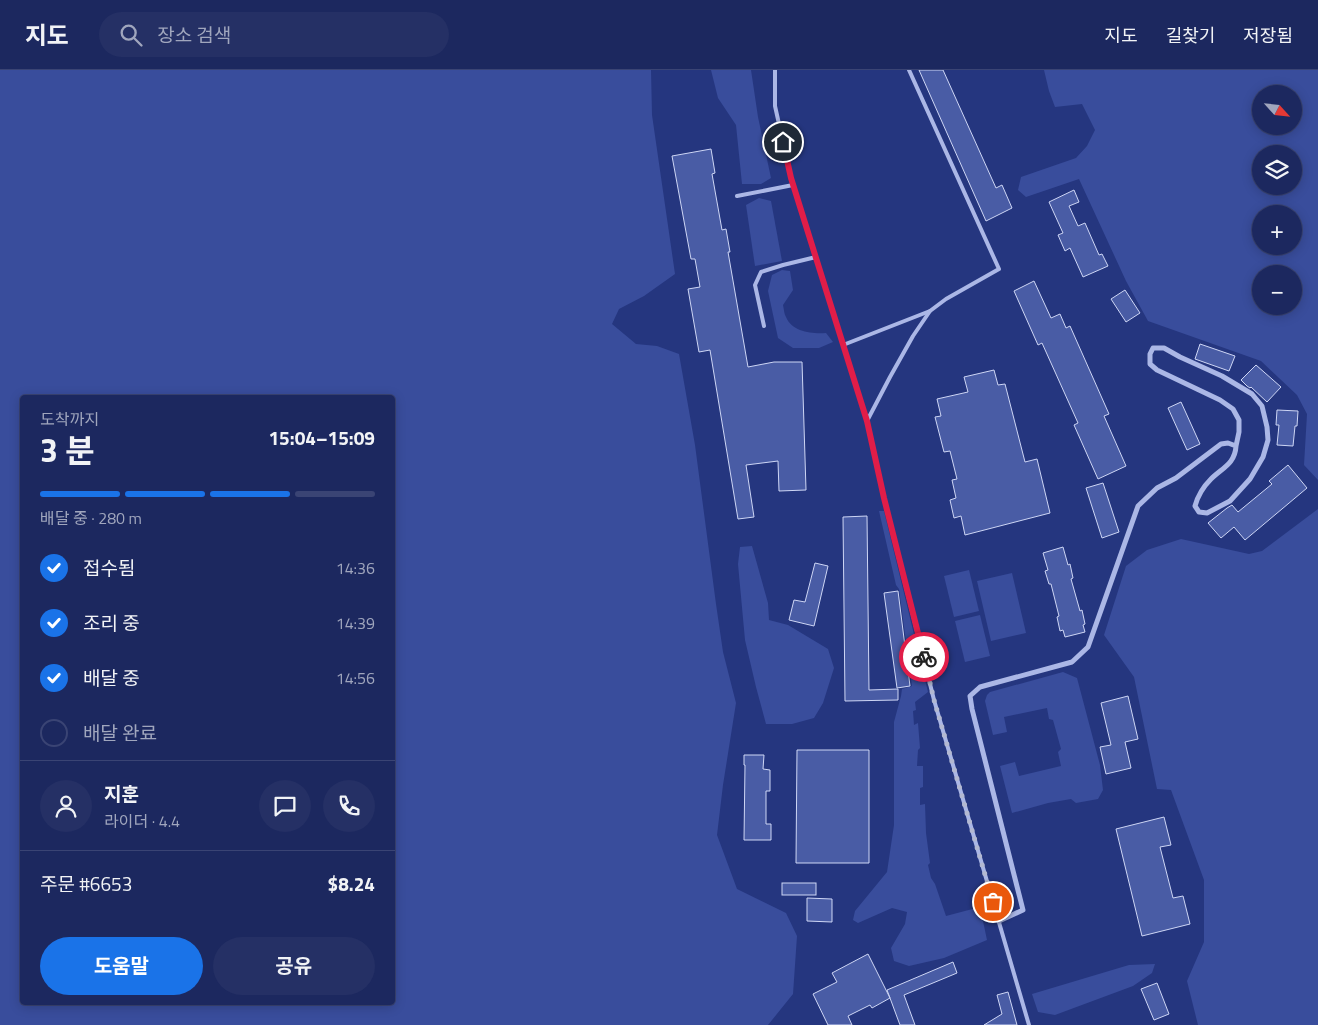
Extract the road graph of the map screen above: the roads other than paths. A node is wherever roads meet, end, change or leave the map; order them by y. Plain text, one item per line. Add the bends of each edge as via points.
1 (775, 70) edge
2 (909, 70) edge
3 (793, 185) junction
4 (737, 196) dead end
5 (816, 257) junction
6 (930, 311) junction
7 (764, 326) dead end
8 (843, 345) junction
9 (867, 421) junction
10 (1236, 446) junction
11 (998, 921) junction
12 (1029, 1025) edge

1 - 3 lane via 775,106
2 - 6 lane via 999,269
3 - 4 lane
3 - 5 lane
5 - 7 lane via 761,272 755,285
5 - 8 lane
6 - 8 lane
6 - 9 lane
8 - 9 lane
9 - 11 lane via 934,700
10 - 10 street via 1231,461 1198,495 1194,506 1199,512 1207,513 1230,501 1250,479 1263,457 1268,440 1262,406 1252,394 1222,376 1164,348 1153,348 1150,364 1157,370 1220,400 1233,410 1239,420
10 - 11 street via 1221,444 1176,478 1157,488 1138,506 1088,647 1072,662 980,687 970,696 1023,910
11 - 12 lane

